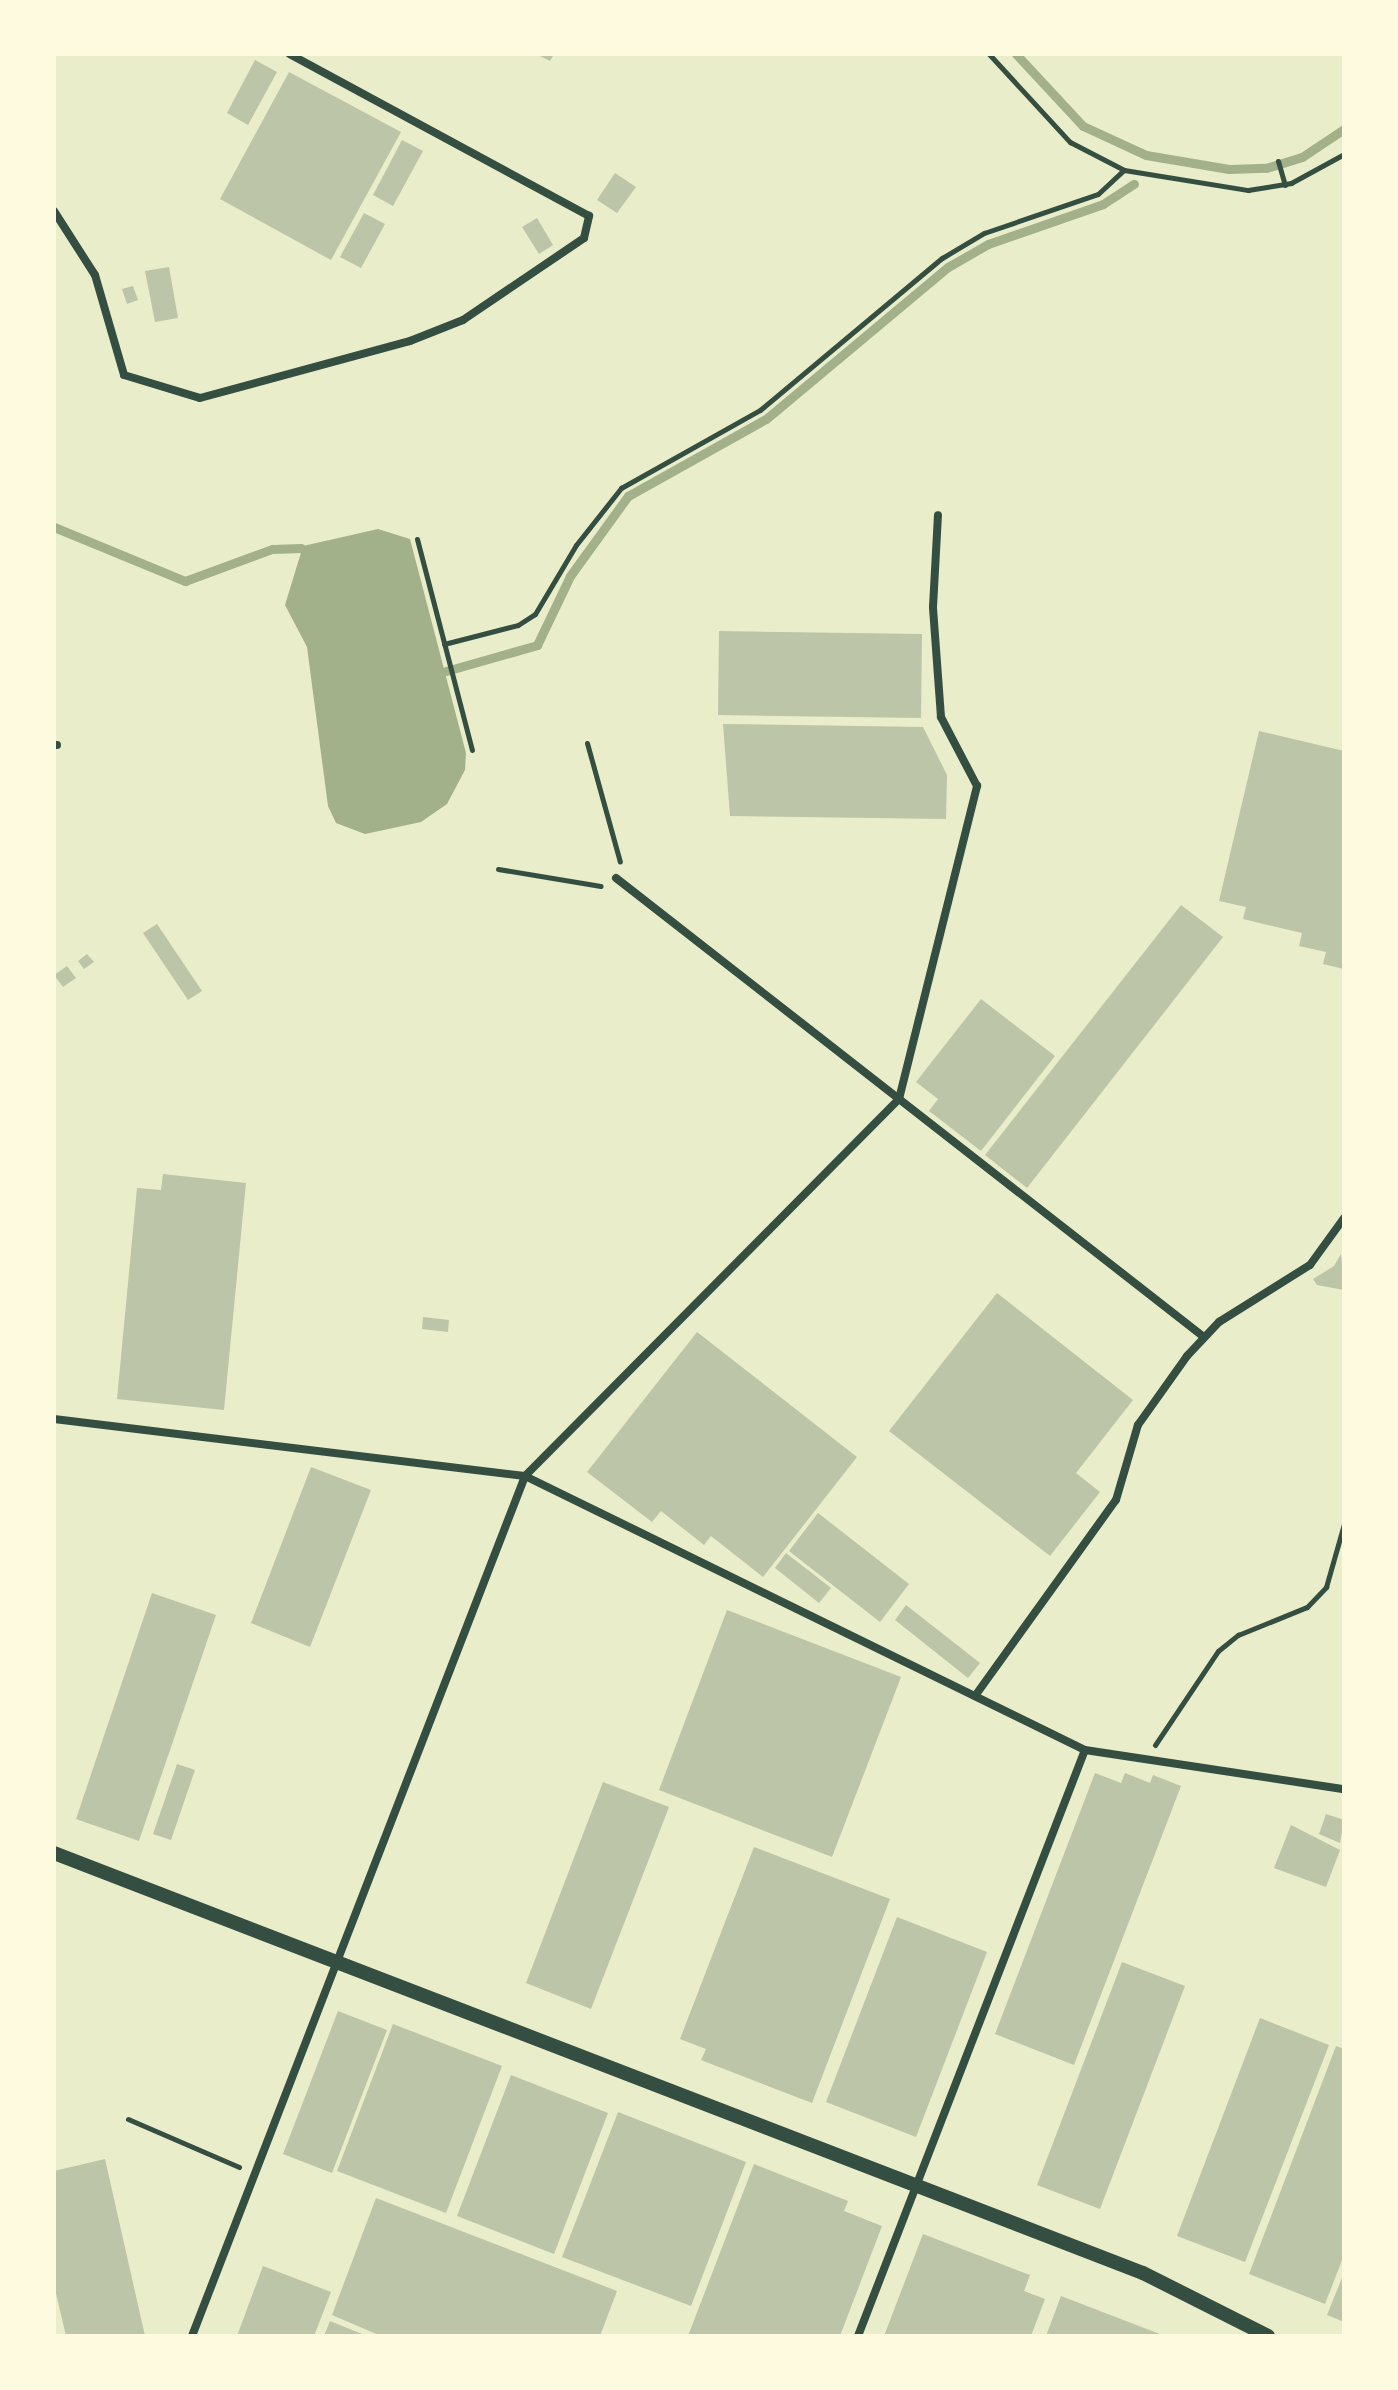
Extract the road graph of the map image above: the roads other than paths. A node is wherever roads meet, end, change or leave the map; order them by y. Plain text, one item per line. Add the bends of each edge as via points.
1 (290, 54) edge
2 (54, 211) edge
3 (938, 515) dead end
4 (616, 878) road end
5 (899, 1099) junction
6 (1344, 1218) edge
7 (1204, 1337) junction
8 (54, 1419) edge
9 (525, 1476) junction
10 (975, 1696) junction
11 (1085, 1750) junction
12 (1344, 1789) edge
13 (54, 1853) edge
14 (337, 1963) junction
15 (916, 2186) junction
16 (192, 2336) edge
17 (858, 2336) edge
18 (1268, 2336) edge

1 - 2 street via 589,216 584,238 463,320 410,341 200,398 124,375 95,275
3 - 5 street via 933,607 941,717 977,786
4 - 5 street
5 - 7 street
5 - 9 street
6 - 7 street via 1310,1265 1238,1308
7 - 10 street via 1138,1425 1116,1500
8 - 9 street
9 - 10 street
9 - 14 street
10 - 11 street
11 - 12 street
11 - 15 street
13 - 14 street
14 - 15 street
14 - 16 street
15 - 17 street
15 - 18 street via 1143,2273

